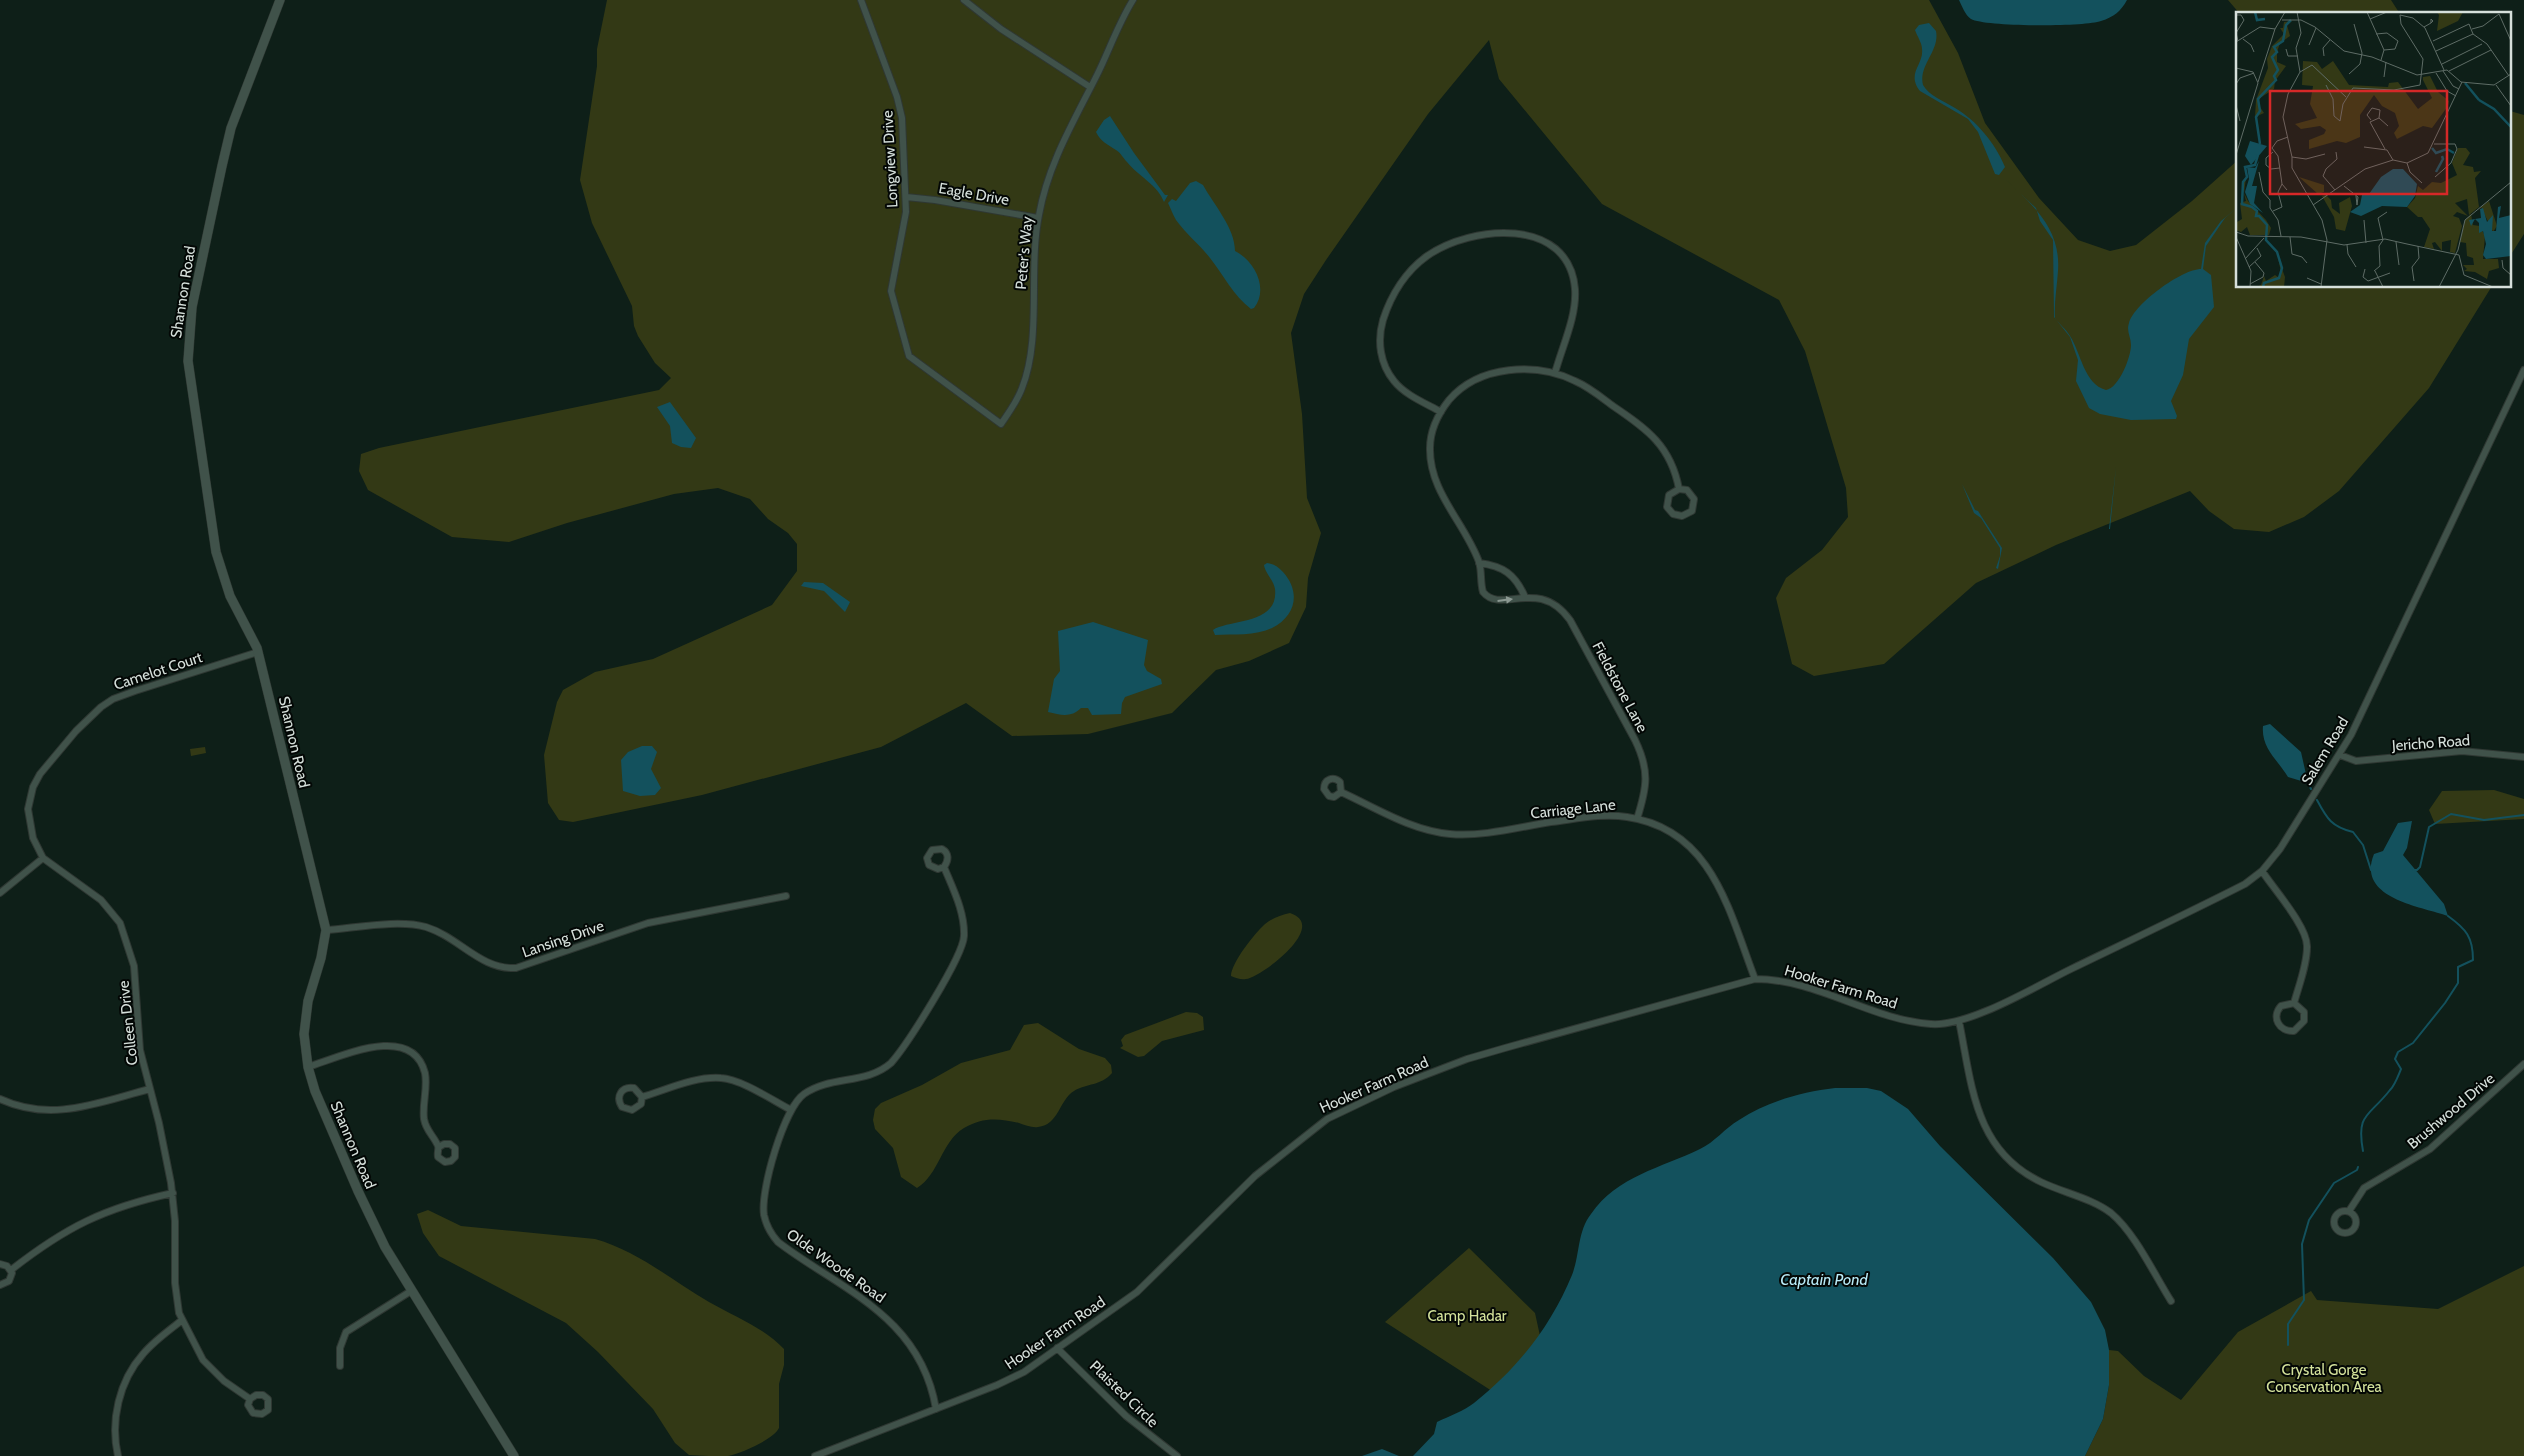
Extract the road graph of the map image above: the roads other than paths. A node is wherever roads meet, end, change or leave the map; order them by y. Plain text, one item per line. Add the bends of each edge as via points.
1 (280, 0) edge
2 (860, 0) edge
3 (964, 0) edge
4 (1133, 0) edge
5 (1090, 87) junction
6 (906, 198) junction
7 (1038, 218) junction
8 (2524, 370) edge
9 (1555, 374) junction
10 (1440, 412) junction
11 (1001, 424) joint
12 (1679, 488) junction
13 (1479, 563) junction
14 (1524, 597) junction
15 (258, 652) junction
16 (2340, 755) junction
17 (2524, 757) edge
18 (1341, 792) dead end
19 (1637, 819) junction
20 (43, 858) junction
21 (944, 866) dead end
22 (2262, 871) junction
23 (0, 894) edge
24 (786, 896) dead end
25 (326, 930) junction
26 (1755, 979) junction
27 (2294, 1003) junction
28 (1999, 1004) joint
29 (1958, 1021) junction
30 (2524, 1064) edge
31 (308, 1067) junction
32 (150, 1089) junction
33 (642, 1097) dead end
34 (0, 1099) edge
35 (791, 1110) junction
36 (439, 1148) dead end
37 (173, 1193) junction
38 (2349, 1212) dead end
39 (0, 1264) edge
40 (11, 1270) junction
41 (0, 1285) edge
42 (411, 1291) junction
43 (2171, 1301) dead end
44 (181, 1321) junction
45 (1057, 1348) junction
46 (340, 1366) dead end
47 (250, 1399) dead end
48 (936, 1409) junction
49 (118, 1456) edge
50 (514, 1456) edge
51 (815, 1456) edge
52 (1177, 1456) edge

1 - 15 street, Shannon Road via 232,128 192,308 188,345 216,552 230,596
2 - 6 street, Longview Drive via 900,107
3 - 5 street via 1013,37
4 - 5 street, Peter's Way
5 - 7 street, Peter's Way via 1054,160
6 - 7 street, Eagle Drive
6 - 11 street, Longview Drive via 891,291 909,356
7 - 11 street, Peter's Way via 1029,364 1022,388
8 - 16 street, Salem Road
9 - 10 street, Fieldstone Lane via 1526,369 1481,378 1456,394
9 - 10 street via 1575,297 1574,282 1565,261 1542,241 1513,233 1490,232 1460,238 1427,256 1400,284 1386,311 1380,340 1383,362 1395,382
9 - 12 street, Fieldstone Lane via 1577,381 1652,434 1673,466
10 - 13 street, Fieldstone Lane via 1431,439 1432,470
12 - 12 street, Fieldstone Lane via 1669,495 1667,504 1673,514 1682,516 1692,511 1694,499 1687,490
13 - 14 street via 1497,566 1511,574
13 -> 14 street, Fieldstone Lane via 1481,586 1487,596 1498,601
14 - 19 street, Fieldstone Lane via 1546,601 1565,614 1635,740 1647,776
15 - 20 street, Camelot Court via 113,699 100,707 40,774 31,794 29,824
15 - 25 street, Shannon Road
16 - 17 street, Jericho Road via 2356,761 2462,751
16 - 22 street, Salem Road via 2280,849
18 - 19 street, Carriage Lane via 1422,829 1452,835 1596,816
19 - 26 street, Carriage Lane via 1680,838 1703,859 1718,885
20 - 23 street
20 - 32 street, Colleen Drive via 101,900 120,923 134,966 140,1050
21 - 35 street, Olde Woode Road via 962,915 963,945 905,1044 891,1063 879,1072 864,1078 834,1080 820,1085 800,1097
22 - 27 street via 2303,930 2307,942
22 - 28 street, Salem Road via 2236,889
24 - 25 street, Lansing Drive via 648,923 516,968 486,962 438,932 416,925
25 - 31 street, Shannon Road via 305,1016
26 - 29 street, Hooker Farm Road via 1803,987 1913,1022 1936,1025
26 - 45 street, Hooker Farm Road via 1467,1059 1340,1112 1314,1127 1255,1176 1149,1282
27 - 27 street via 2285,1004 2277,1014 2278,1023 2284,1030 2294,1031 2304,1021 2304,1012
28 - 29 street, Hooker Farm Road
29 - 43 street via 1974,1102 1985,1130 2003,1155 2026,1174 2096,1205 2116,1218
30 - 38 street, Brushwood Drive via 2430,1148 2364,1188
31 - 36 street via 380,1045 398,1046 409,1051 424,1070 424,1117 428,1133
31 - 42 street, Shannon Road via 358,1192
32 - 34 street via 53,1111 23,1108
32 - 37 street, Colleen Drive
33 - 35 street via 700,1080 722,1078
35 - 48 street, Olde Woode Road via 765,1192 764,1214 769,1229 786,1248 869,1303 902,1332 925,1371
37 - 40 street via 124,1204 96,1215 57,1236
37 - 44 street, Colleen Drive via 175,1283
39 - 40 street
40 - 41 street via 10,1280
42 - 46 street via 346,1332 340,1348
42 - 50 street, Shannon Road
44 - 47 street, Colleen Drive via 212,1370
44 - 49 street via 142,1355 129,1375 117,1411 115,1436
45 - 48 street, Hooker Farm Road via 1017,1376
45 - 52 street, Plaisted Circle via 1126,1416
48 - 51 street, Hooker Farm Road

